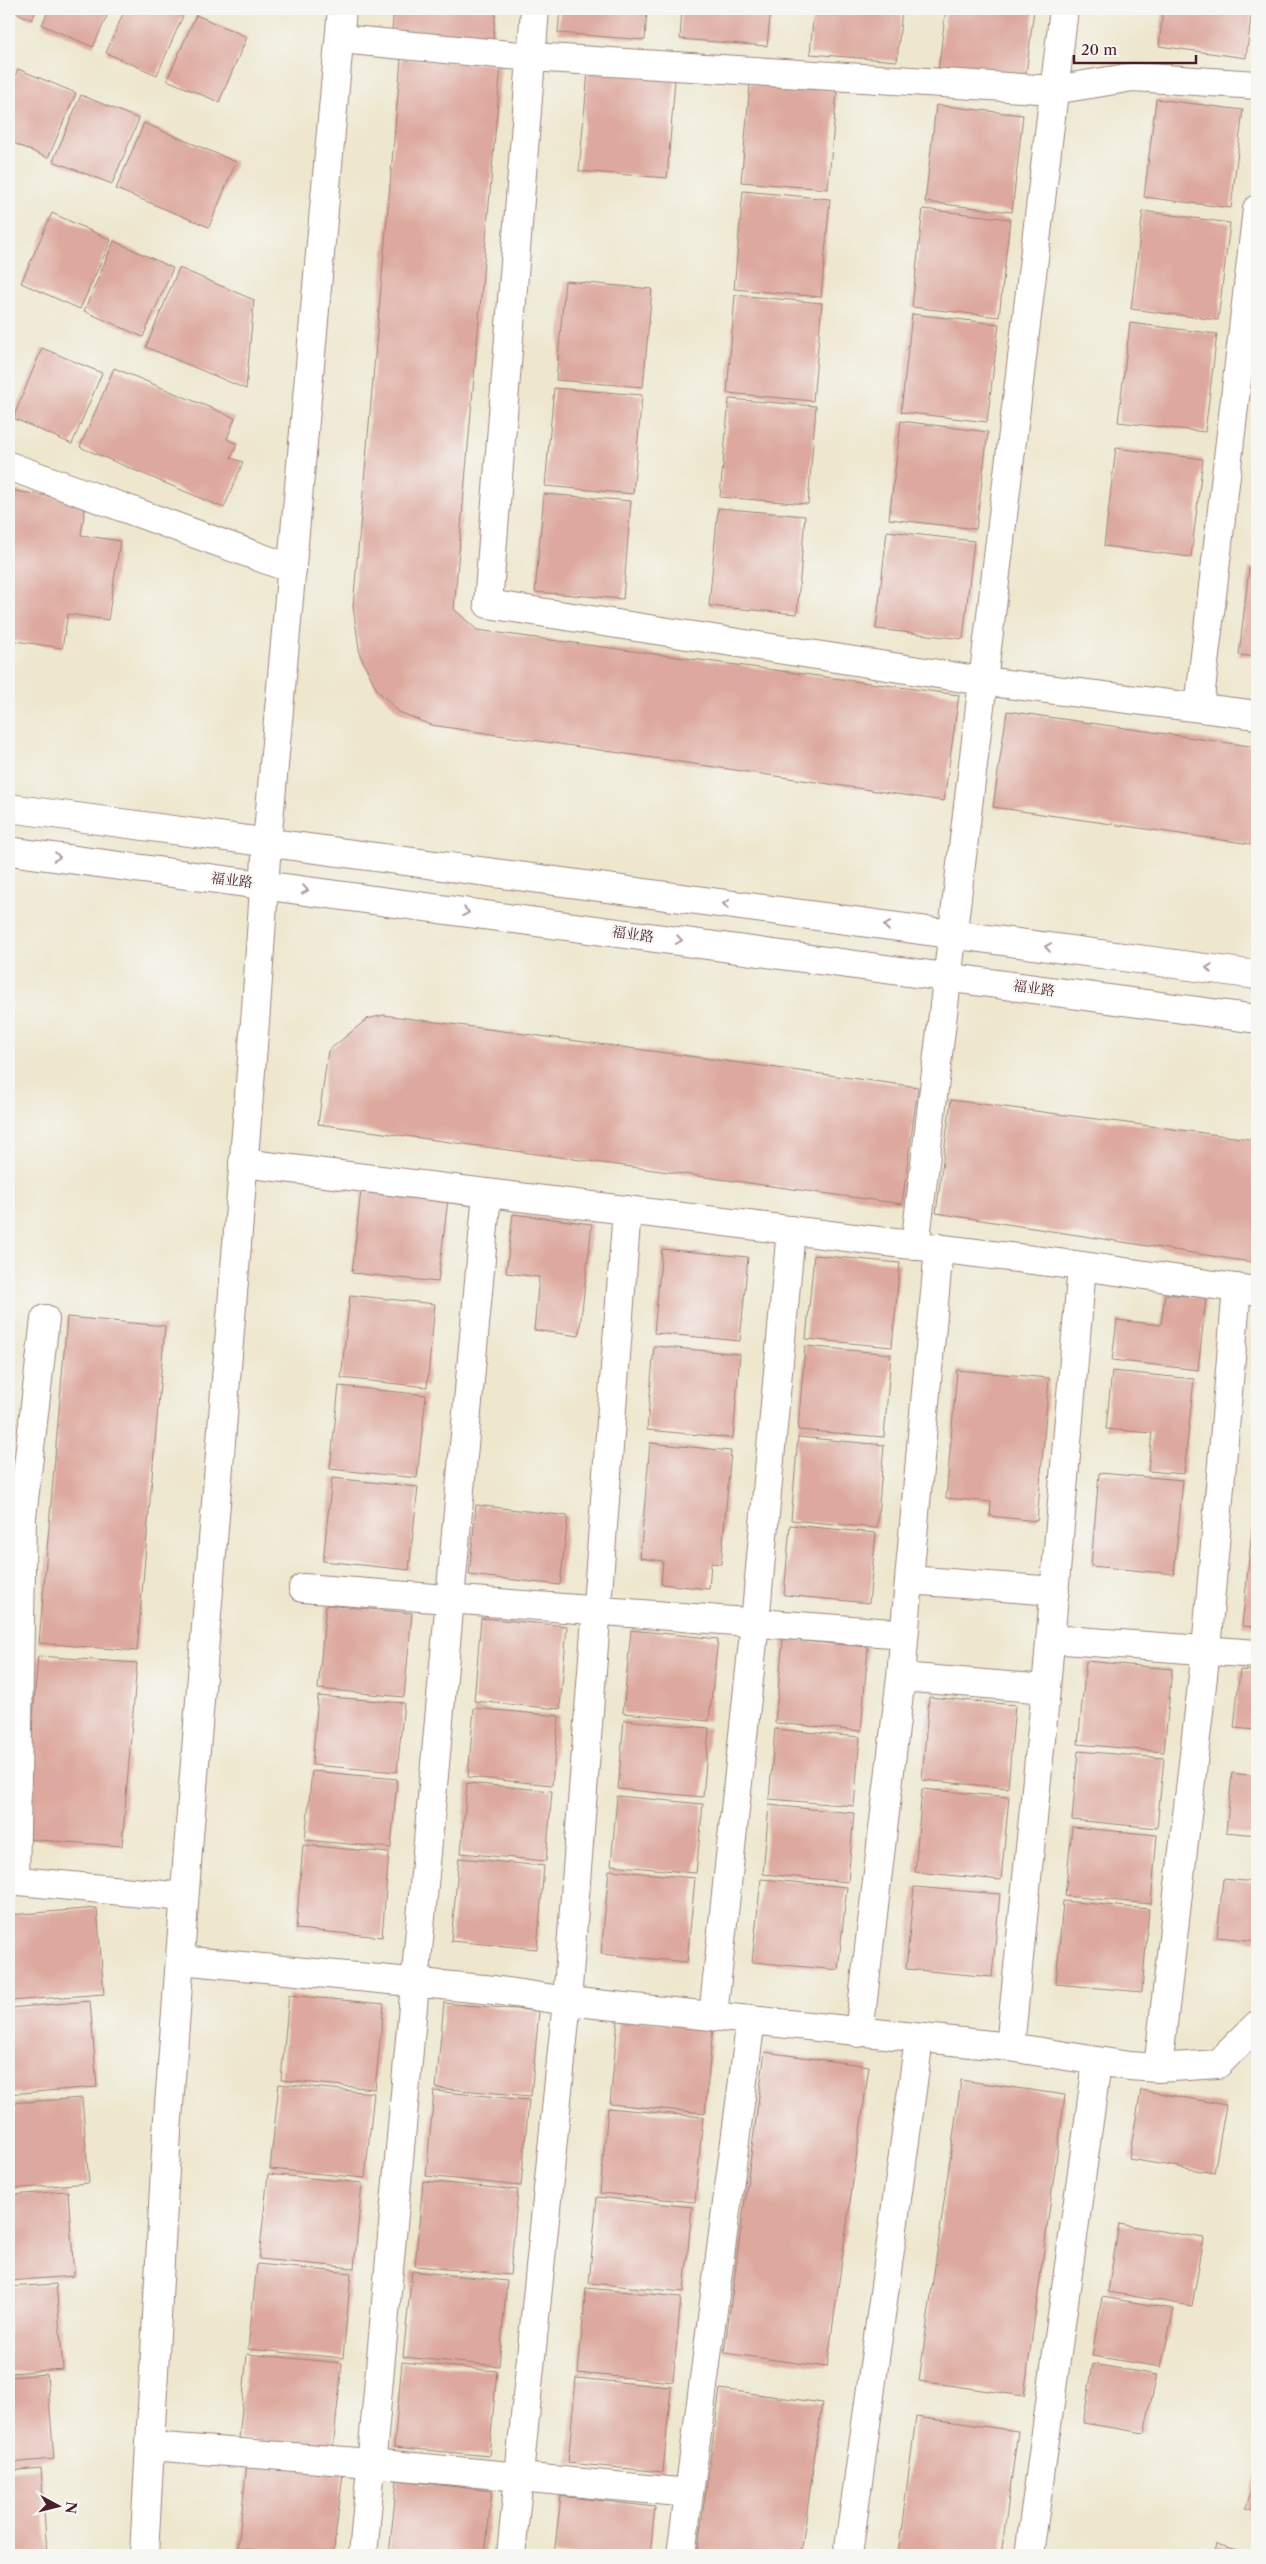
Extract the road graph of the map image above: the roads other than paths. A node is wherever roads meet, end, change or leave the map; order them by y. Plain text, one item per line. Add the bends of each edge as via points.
1 (342, 9) edge
2 (534, 9) edge
3 (1064, 9) edge
4 (340, 39) junction
5 (531, 57) junction
6 (1257, 85) edge
7 (1054, 90) junction
8 (1257, 209) edge
9 (9, 466) edge
10 (292, 569) junction
11 (983, 681) junction
12 (1199, 707) junction
13 (1257, 715) edge
14 (9, 808) edge
15 (267, 844) junction
16 (9, 851) edge
17 (266, 885) junction
18 (952, 934) junction
19 (1257, 975) edge
20 (947, 976) junction
21 (1257, 1019) edge
22 (243, 1163) junction
23 (487, 1193) junction
24 (627, 1210) junction
25 (791, 1230) junction
26 (927, 1247) junction
27 (1082, 1266) junction
28 (1247, 1290) edge
29 (45, 1319) dead end
30 (15, 1517) edge
31 (909, 1580) junction
32 (303, 1588) dead end
33 (1055, 1591) junction
34 (451, 1599) junction
35 (596, 1610) junction
36 (755, 1623) junction
37 (904, 1634) junction
38 (1050, 1639) junction
39 (1206, 1650) junction
40 (1257, 1654) edge
41 (901, 1677) junction
42 (1046, 1690) junction
43 (12, 1881) edge
44 (184, 1897) junction
45 (180, 1960) junction
46 (416, 1982) junction
47 (567, 2001) junction
48 (713, 2016) junction
49 (751, 2019) junction
50 (1257, 2025) edge
51 (859, 2033) junction
52 (919, 2038) junction
53 (1010, 2047) junction
54 (1097, 2063) junction
55 (1158, 2068) junction
56 (150, 2446) junction
57 (371, 2463) junction
58 (519, 2477) junction
59 (689, 2493) junction
60 (144, 2555) edge
61 (363, 2555) edge
62 (511, 2555) edge
63 (681, 2555) edge
64 (848, 2555) edge
65 (1029, 2555) edge

1 - 4 street
2 - 5 street
3 - 7 street
4 - 5 street
4 - 10 street
5 - 7 street
5 - 11 street via 488,604
6 - 7 street via 1133,77
7 - 11 street
8 - 12 street
9 - 10 street
10 - 15 street
11 - 12 street
11 - 18 street
12 - 13 street
14 - 15 street
15 - 17 street
18 -> 15 street
16 -> 17 street, 福业路
17 -> 20 street, 福业路
17 - 22 street
19 -> 18 street
18 - 20 street
20 - 21 street, 福业路
20 - 26 street
22 - 23 street
22 - 44 street
23 - 24 street
23 - 34 street
24 - 25 street
24 - 35 street
25 - 26 street
25 - 36 street
26 - 27 street
26 - 31 street
27 - 28 street
27 - 33 street
28 - 39 street
29 - 30 street
30 - 43 street
31 - 33 street
31 - 37 street
32 - 34 street
33 - 38 street
34 - 35 street
34 - 46 street
35 - 36 street
35 - 47 street
36 - 37 street
36 - 48 street
37 - 41 street
38 - 39 street
38 - 42 street
39 - 40 street
39 - 55 street
41 - 42 street
41 - 51 street
42 - 53 street
43 - 44 street
44 - 45 street
45 - 46 street
45 - 56 street
46 - 47 street
46 - 57 street
47 - 48 street
47 - 58 street
48 - 49 street
49 - 51 street
49 - 59 street
50 - 55 street via 1218,2064
51 - 52 street
52 - 53 street
52 - 64 street
53 - 54 street
54 - 55 street
54 - 65 street
56 - 57 street
56 - 60 street
57 - 58 street
57 - 61 street
58 - 59 street
58 - 62 street
59 - 63 street

